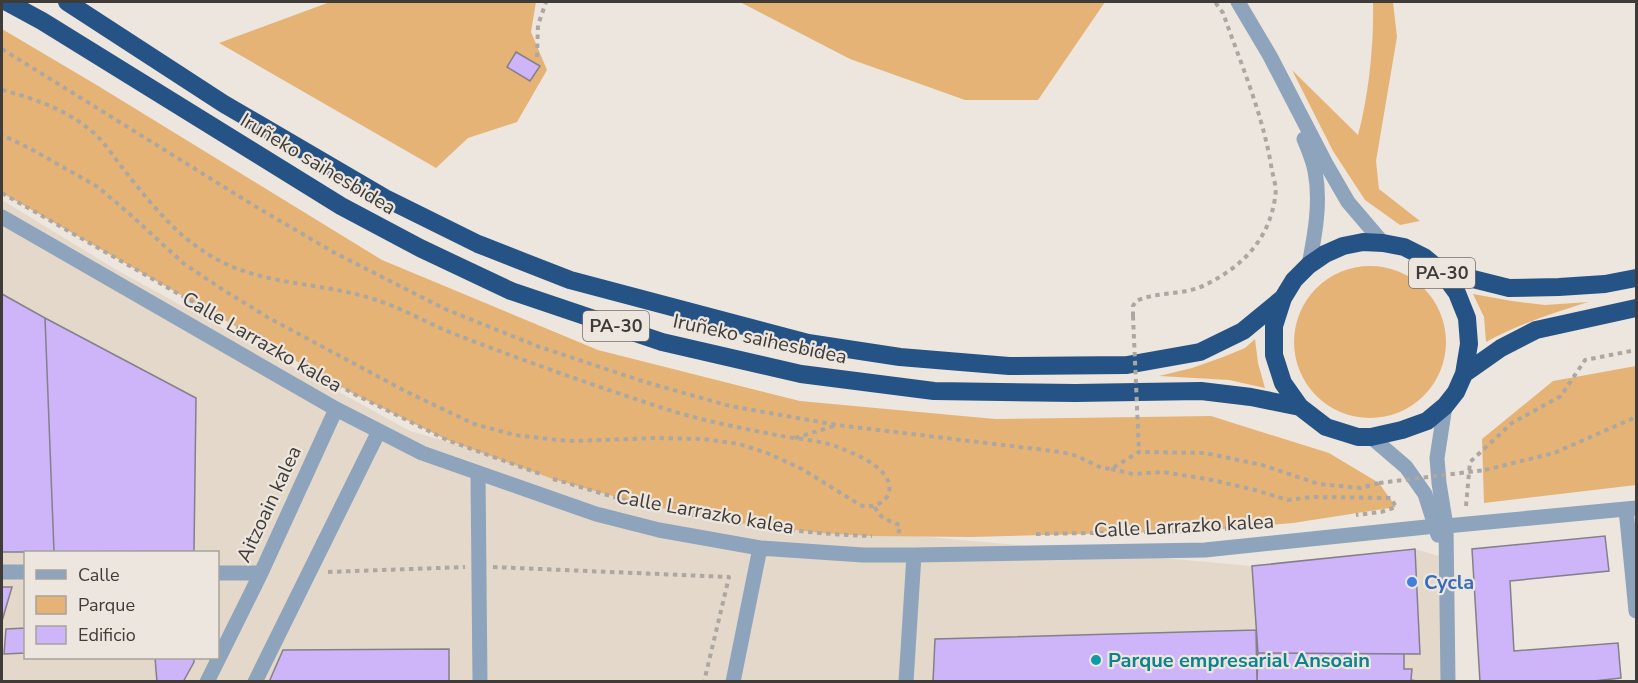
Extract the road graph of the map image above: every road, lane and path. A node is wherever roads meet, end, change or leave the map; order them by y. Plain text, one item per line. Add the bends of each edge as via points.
1 (7, 2) edge
2 (67, 2) edge
3 (546, 2) edge
4 (1215, 2) edge
5 (1238, 2) edge
6 (2, 49) edge
7 (537, 57) dead end
8 (2, 90) edge
9 (1289, 94) junction
10 (2, 135) edge
11 (2, 193) edge
12 (2, 217) edge
13 (1383, 243) junction
14 (1309, 265) junction
15 (1441, 271) junction
16 (1636, 278) edge
17 (1283, 298) junction
18 (1636, 308) edge
19 (1636, 351) edge
20 (1464, 374) junction
21 (1300, 406) junction
22 (1445, 406) junction
23 (336, 409) junction
24 (1636, 417) edge
25 (837, 424) junction
26 (379, 431) junction
27 (1371, 437) junction
28 (794, 438) junction
29 (1139, 452) junction
30 (1111, 469) junction
31 (478, 474) junction
32 (1466, 506) dead end
33 (874, 507) junction
34 (1631, 508) edge
35 (1348, 516) dead end
36 (1258, 526) dead end
37 (1441, 526) junction
38 (1026, 534) dead end
39 (879, 536) dead end
40 (888, 536) dead end
41 (898, 536) junction
42 (905, 536) dead end
43 (760, 548) junction
44 (914, 555) junction
45 (479, 566) junction
46 (2, 572) edge
47 (24, 572) edge
48 (219, 573) edge
49 (261, 573) junction
50 (309, 573) junction
51 (1636, 611) edge
52 (219, 657) edge
53 (218, 659) edge
54 (207, 681) edge
55 (255, 681) edge
56 (480, 681) edge
57 (704, 681) edge
58 (733, 681) edge
59 (906, 681) edge
60 (1448, 681) edge

1 - 21 highway, Iruñeko saihesbidea / PA-30 via 341,206 420,248 511,291 662,342 801,374 934,391 1201,392
2 - 17 highway, Iruñeko saihesbidea / PA-30 via 224,104 384,198 478,244 570,280 808,343 900,357 1009,366 1127,365 1200,352 1243,331
3 - 7 path via 537,26
4 - 29 path, bridge via 1223,13 1269,148 1276,195 1271,218 1247,258 1232,270 1204,286 1141,298 1133,306
5 - 9 street
6 - 25 path via 335,254 445,309 537,346 645,382 730,406
8 - 28 path via 36,99 89,129 162,217 195,246 228,266 248,274 369,297 446,331 612,391 674,411
9 - 13 street via 1348,202
9 - 14 street via 1315,170 1318,205
10 - 33 path via 98,187 183,263 269,318 474,424 515,435 557,440 657,438 739,444 802,469 860,505
11 - 39 path via 354,394 447,440 553,479 640,504 738,523
12 - 23 street, Calle Larrazko kalea
13 - 14 highway, PA-30 via 1343,246
13 - 15 highway, PA-30 via 1424,257
14 - 17 highway, PA-30
15 - 16 highway, PA-30 via 1509,288 1593,285
15 - 20 highway, PA-30 via 1457,293 1467,318 1469,344
17 - 21 highway, PA-30 via 1274,326 1274,355 1283,383
18 - 20 highway, PA-30 via 1536,330
19 - 32 path via 1585,360 1561,396 1512,423 1470,462
20 - 22 highway, PA-30
21 - 27 highway, PA-30 via 1326,427
22 - 27 highway, PA-30 via 1427,421
22 - 37 street via 1437,458
23 - 26 street, Calle Larrazko kalea
23 - 49 street, Aitzoain kalea
24 - 29 path, bridge via 1554,453 1485,470 1361,488 1318,484 1262,465 1205,453
25 - 28 path
25 - 30 path via 1061,452
26 - 31 street, Calle Larrazko kalea via 422,453
26 - 50 street
27 - 37 street via 1406,467
28 - 33 path via 835,446 878,468 890,486 887,498
29 - 30 path
30 - 35 path via 1212,480 1288,500 1391,498 1396,507 1381,513
31 - 43 street, Calle Larrazko kalea via 596,514
31 - 45 street
33 - 41 path via 884,519 900,525
34 - 37 street, Calle Larrazko kalea
34 - 51 street
36 - 38 path
37 - 44 street, Calle Larrazko kalea via 1205,550
37 - 60 street via 1446,558
40 - 41 path
41 - 42 path
43 - 44 street, Calle Larrazko kalea
43 - 58 street
44 - 59 street
45 - 50 path
45 - 56 street
45 - 57 path via 729,577
46 - 47 street
48 - 49 street
49 - 52 street, Aitzoain kalea
50 - 55 street
53 - 54 street, Aitzoain kalea

